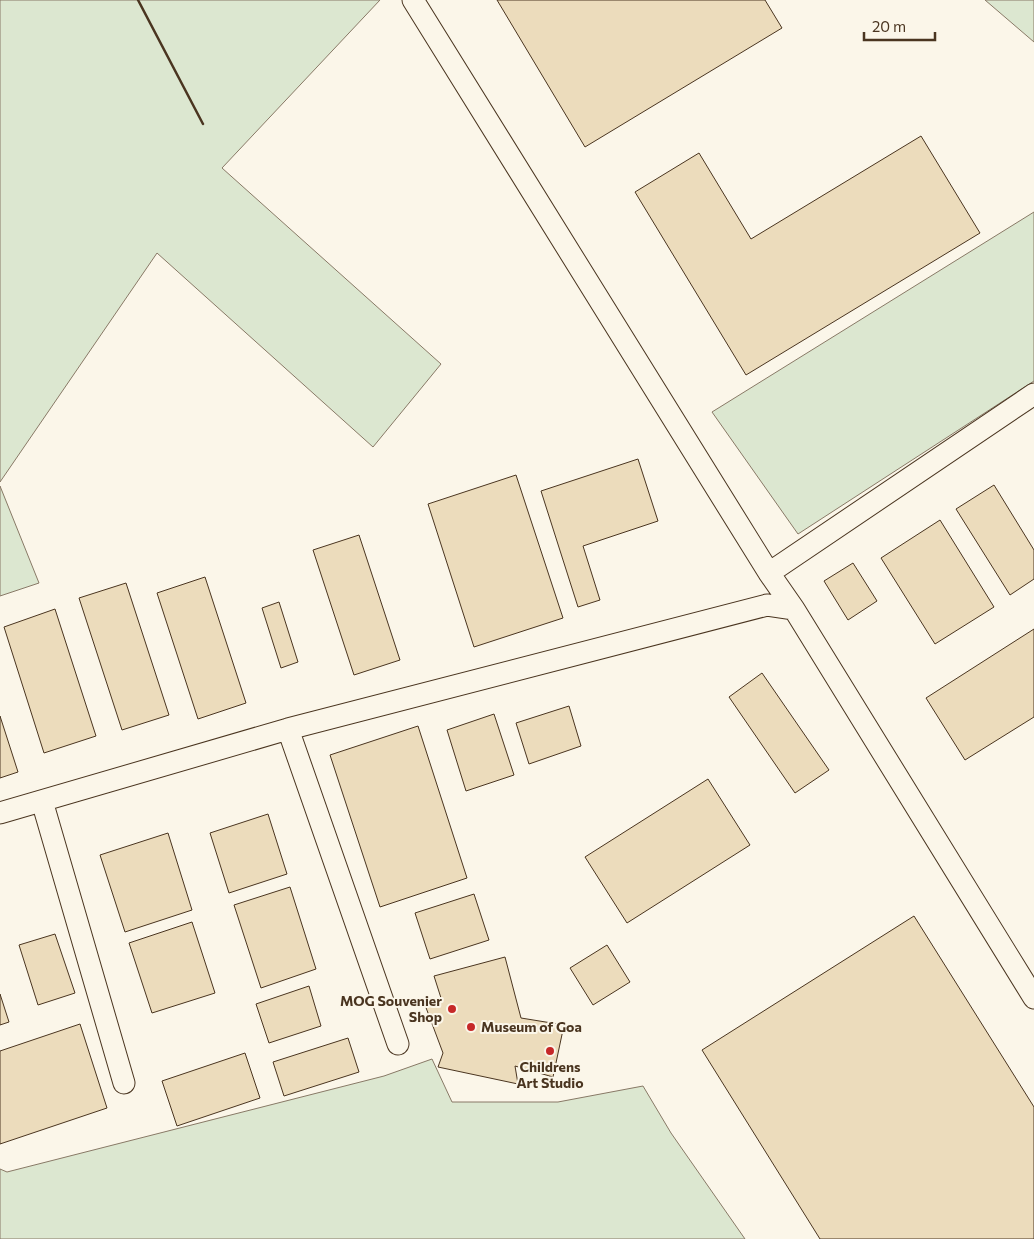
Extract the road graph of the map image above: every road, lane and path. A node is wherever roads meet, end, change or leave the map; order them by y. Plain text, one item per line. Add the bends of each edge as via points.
1 (413, 0) edge
2 (1034, 394) edge
3 (769, 573) junction
4 (794, 609) junction
5 (288, 730) junction
6 (42, 801) junction
7 (0, 813) edge
8 (1034, 998) edge
9 (398, 1044) dead end
10 (124, 1083) dead end

1 - 3 street
2 - 3 street
3 - 4 street
4 - 5 street via 767,605
4 - 8 street
5 - 6 street
5 - 9 street
6 - 7 street
6 - 10 street

